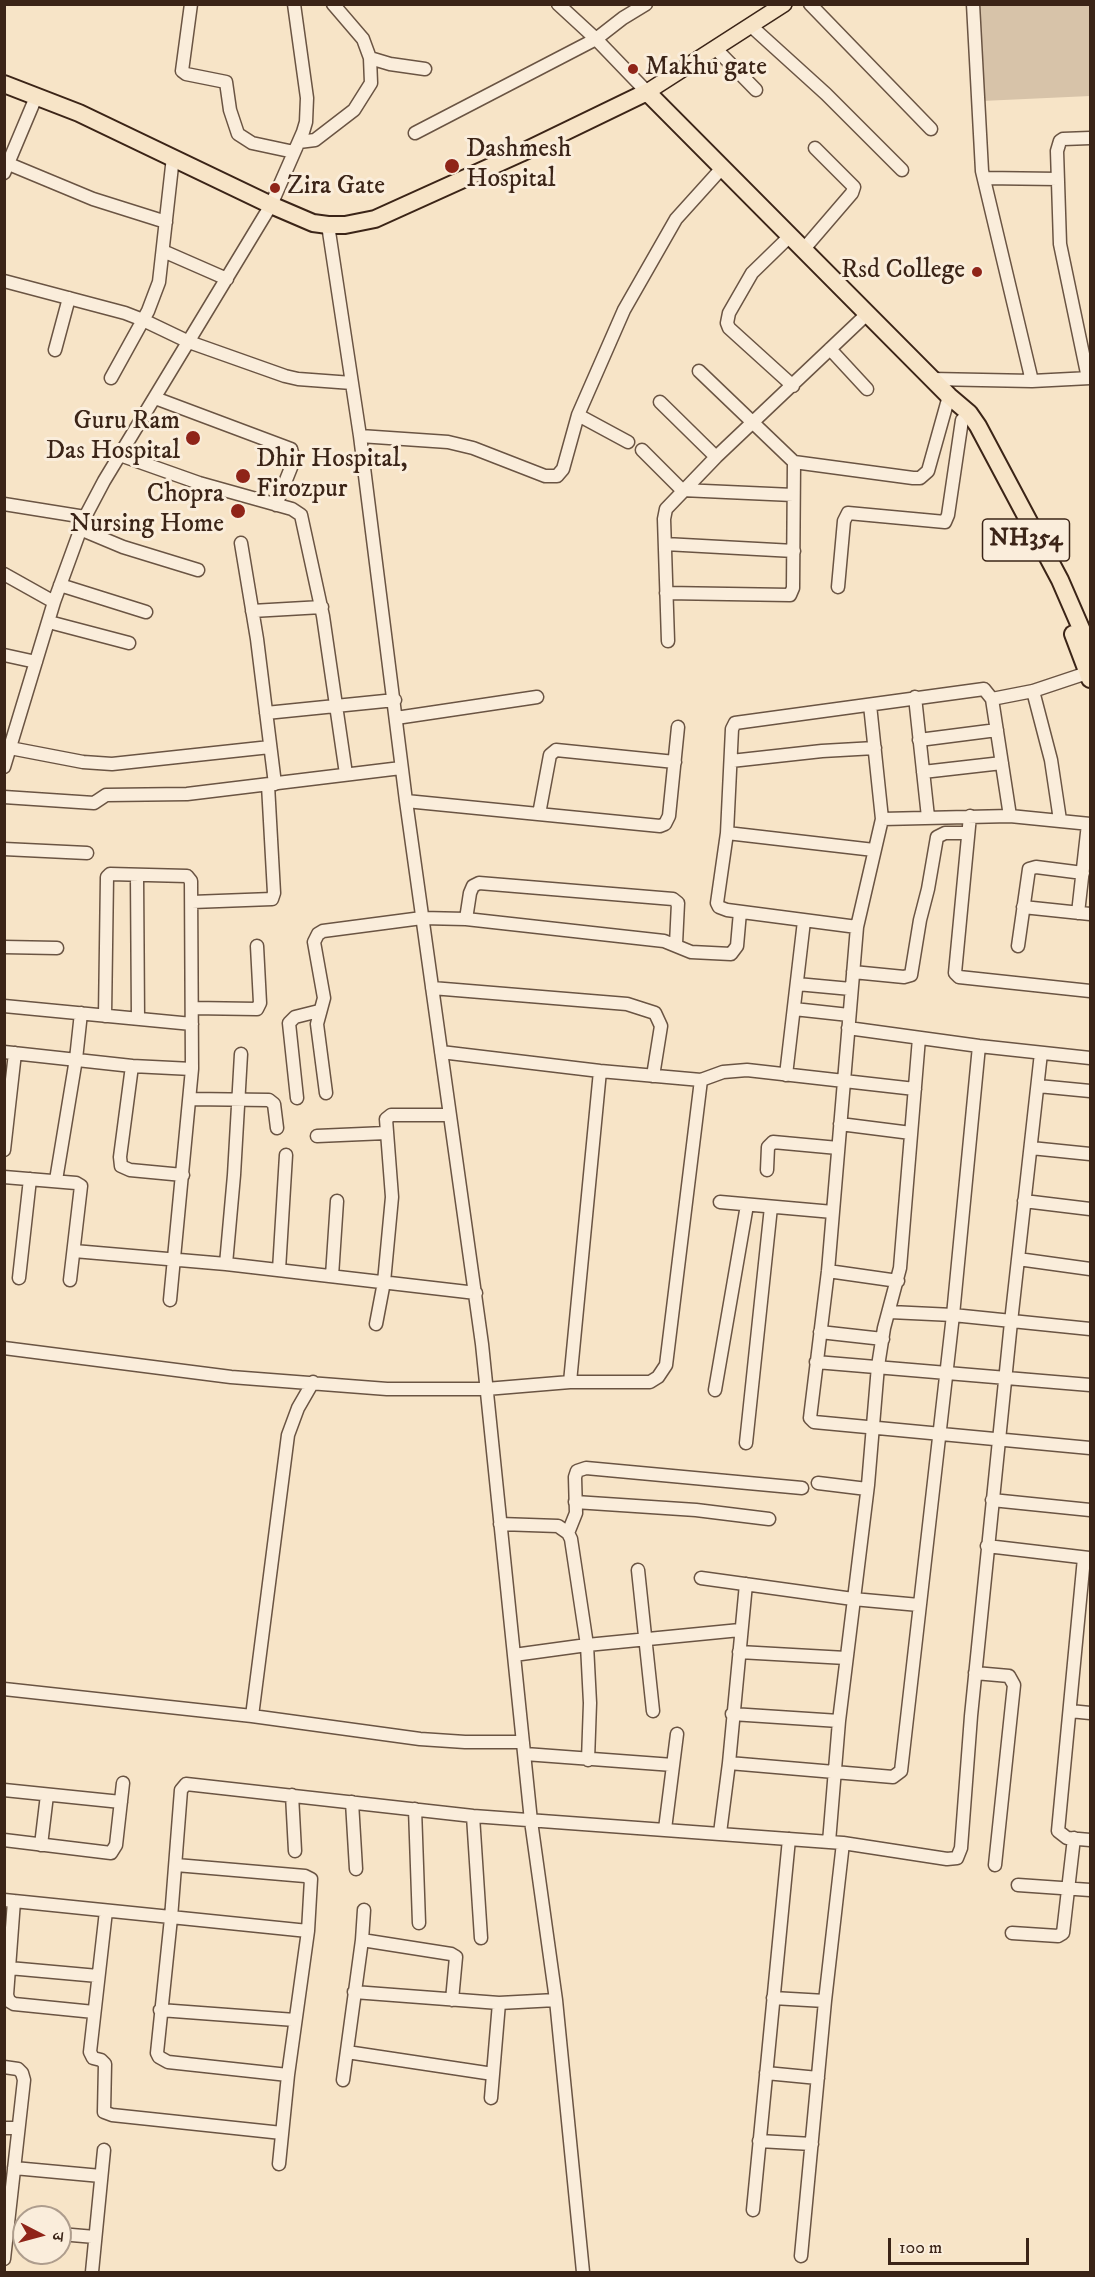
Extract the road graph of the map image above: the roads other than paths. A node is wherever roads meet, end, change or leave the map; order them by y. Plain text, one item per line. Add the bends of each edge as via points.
1 (191, 4) edge
2 (294, 4) edge
3 (333, 4) edge
4 (558, 4) edge
5 (646, 4) edge
6 (784, 4) edge
7 (810, 4) edge
8 (973, 4) edge
9 (751, 26) junction
10 (596, 39) junction
11 (716, 49) junction
12 (370, 58) junction
13 (425, 69) dead end
14 (4, 84) edge
15 (756, 90) dead end
16 (647, 92) junction
17 (36, 97) junction
18 (931, 129) dead end
19 (415, 133) dead end
20 (1090, 138) edge
21 (297, 147) junction
22 (815, 148) dead end
23 (173, 157) junction
24 (6, 166) edge
25 (722, 168) junction
26 (902, 170) dead end
27 (984, 178) junction
28 (1058, 179) junction
29 (271, 205) junction
30 (165, 222) junction
31 (328, 225) junction
32 (790, 236) junction
33 (803, 250) junction
34 (163, 251) junction
35 (227, 279) junction
36 (4, 281) edge
37 (69, 298) junction
38 (867, 314) junction
39 (143, 320) junction
40 (189, 342) junction
41 (55, 350) dead end
42 (830, 350) junction
43 (699, 371) dead end
44 (111, 378) dead end
45 (1089, 378) edge
46 (932, 379) junction
47 (1032, 381) junction
48 (352, 383) junction
49 (793, 386) junction
50 (867, 389) dead end
51 (155, 398) junction
52 (660, 402) dead end
53 (956, 406) junction
54 (578, 415) junction
55 (752, 423) junction
56 (360, 436) junction
57 (628, 442) dead end
58 (642, 450) dead end
59 (120, 456) junction
60 (716, 457) junction
61 (794, 462) junction
62 (682, 490) junction
63 (793, 495) junction
64 (4, 504) edge
65 (276, 505) junction
66 (83, 523) junction
67 (241, 543) dead end
68 (665, 544) junction
69 (794, 551) junction
70 (198, 570) dead end
71 (4, 574) edge
72 (60, 585) junction
73 (838, 587) dead end
74 (666, 593) junction
75 (54, 602) junction
76 (322, 607) junction
77 (252, 611) junction
78 (146, 612) dead end
79 (49, 622) junction
80 (668, 640) dead end
81 (1089, 642) edge
82 (129, 643) dead end
83 (4, 654) edge
84 (36, 662) junction
85 (1090, 675) edge
86 (1033, 691) junction
87 (537, 697) dead end
88 (915, 697) junction
89 (992, 699) junction
90 (395, 700) junction
91 (336, 705) junction
92 (870, 705) junction
93 (266, 713) junction
94 (396, 718) junction
95 (678, 727) dead end
96 (997, 730) junction
97 (919, 740) junction
98 (270, 747) junction
99 (10, 748) junction
100 (875, 748) junction
101 (731, 761) junction
102 (675, 762) junction
103 (1002, 763) junction
104 (4, 767) edge
105 (401, 768) junction
106 (923, 772) junction
107 (346, 774) junction
108 (272, 785) junction
109 (4, 797) edge
110 (406, 801) junction
111 (539, 814) junction
112 (970, 816) junction
113 (1010, 816) junction
114 (928, 817) junction
115 (882, 819) junction
116 (1059, 820) junction
117 (1089, 824) edge
118 (727, 833) junction
119 (968, 833) junction
120 (4, 849) edge
121 (874, 850) junction
122 (87, 853) dead end
123 (1083, 873) junction
124 (137, 876) junction
125 (192, 902) junction
126 (1023, 907) junction
127 (740, 912) junction
128 (1084, 913) edge
129 (422, 918) junction
130 (466, 919) junction
131 (804, 921) junction
132 (857, 927) junction
133 (676, 944) junction
134 (256, 946) dead end
135 (1018, 946) dead end
136 (4, 947) edge
137 (57, 948) dead end
138 (853, 972) junction
139 (797, 984) junction
140 (432, 988) junction
141 (851, 989) junction
142 (1090, 991) edge
143 (4, 1006) edge
144 (192, 1008) junction
145 (794, 1009) junction
146 (319, 1011) junction
147 (81, 1013) junction
148 (849, 1015) junction
149 (105, 1016) junction
150 (138, 1019) junction
151 (192, 1024) junction
152 (848, 1028) junction
153 (919, 1038) junction
154 (979, 1046) junction
155 (441, 1052) junction
156 (10, 1053) edge
157 (1041, 1053) junction
158 (241, 1054) dead end
159 (1090, 1058) edge
160 (76, 1059) junction
161 (132, 1066) junction
162 (192, 1069) junction
163 (600, 1071) junction
164 (786, 1075) junction
165 (653, 1076) junction
166 (700, 1080) junction
167 (844, 1082) junction
168 (1038, 1086) junction
169 (915, 1089) junction
170 (1090, 1091) edge
171 (326, 1093) dead end
172 (297, 1098) dead end
173 (190, 1099) junction
174 (238, 1101) junction
175 (450, 1115) junction
176 (840, 1124) junction
177 (277, 1128) dead end
178 (911, 1132) junction
179 (386, 1133) junction
180 (318, 1136) dead end
181 (838, 1148) junction
182 (1030, 1148) junction
183 (4, 1150) edge
184 (1090, 1154) edge
185 (286, 1155) dead end
186 (767, 1170) dead end
187 (183, 1175) junction
188 (4, 1177) edge
189 (30, 1179) junction
190 (56, 1180) junction
191 (337, 1201) dead end
192 (1024, 1201) junction
193 (720, 1202) dead end
194 (747, 1204) junction
195 (771, 1207) junction
196 (1090, 1209) edge
197 (832, 1212) junction
198 (74, 1251) junction
199 (1018, 1259) junction
200 (174, 1260) junction
201 (226, 1264) junction
202 (1090, 1269) edge
203 (279, 1270) junction
204 (828, 1271) junction
205 (332, 1276) junction
206 (19, 1278) dead end
207 (70, 1280) dead end
208 (898, 1281) junction
209 (384, 1282) junction
210 (476, 1293) junction
211 (170, 1300) dead end
212 (890, 1312) junction
213 (953, 1315) junction
214 (1011, 1322) junction
215 (376, 1324) dead end
216 (1090, 1329) edge
217 (820, 1332) junction
218 (883, 1339) junction
219 (4, 1348) edge
220 (816, 1362) junction
221 (878, 1366) junction
222 (946, 1373) junction
223 (1005, 1377) junction
224 (313, 1382) junction
225 (570, 1382) junction
226 (1090, 1385) edge
227 (486, 1389) junction
228 (715, 1390) dead end
229 (874, 1427) junction
230 (938, 1432) junction
231 (999, 1438) junction
232 (746, 1443) dead end
233 (1090, 1448) edge
234 (818, 1483) dead end
235 (802, 1488) dead end
236 (867, 1489) junction
237 (992, 1500) junction
238 (575, 1502) junction
239 (1090, 1510) edge
240 (769, 1519) dead end
241 (500, 1524) junction
242 (568, 1533) junction
243 (987, 1546) junction
244 (1087, 1558) edge
245 (638, 1570) dead end
246 (701, 1578) dead end
247 (746, 1584) junction
248 (853, 1599) junction
249 (919, 1605) junction
250 (740, 1630) junction
251 (646, 1640) junction
252 (587, 1645) junction
253 (739, 1652) junction
254 (514, 1655) junction
255 (846, 1658) junction
256 (975, 1673) junction
257 (4, 1689) edge
258 (654, 1711) dead end
259 (1070, 1711) junction
260 (1090, 1713) edge
261 (732, 1714) junction
262 (252, 1716) junction
263 (839, 1721) junction
264 (677, 1734) dead end
265 (524, 1748) junction
266 (588, 1760) junction
267 (729, 1763) junction
268 (673, 1765) junction
269 (835, 1774) junction
270 (123, 1783) dead end
271 (4, 1790) edge
272 (47, 1795) junction
273 (292, 1795) junction
274 (121, 1802) junction
275 (352, 1802) junction
276 (415, 1809) junction
277 (473, 1816) junction
278 (531, 1821) junction
279 (665, 1829) junction
280 (720, 1833) junction
281 (1074, 1838) junction
282 (789, 1839) junction
283 (4, 1840) edge
284 (1090, 1840) edge
285 (829, 1842) junction
286 (843, 1843) junction
287 (41, 1845) junction
288 (295, 1851) dead end
289 (176, 1865) junction
290 (995, 1865) dead end
291 (356, 1869) dead end
292 (1018, 1884) dead end
293 (1068, 1888) junction
294 (1090, 1890) edge
295 (9, 1900) edge
296 (364, 1910) dead end
297 (106, 1911) junction
298 (171, 1918) junction
299 (419, 1923) dead end
300 (308, 1931) junction
301 (1012, 1933) dead end
302 (481, 1938) dead end
303 (362, 1940) junction
304 (9, 1968) junction
305 (98, 1976) junction
306 (354, 1992) junction
307 (773, 1998) junction
308 (452, 2000) junction
309 (556, 2000) junction
310 (825, 2001) junction
311 (499, 2003) junction
312 (160, 2010) junction
313 (94, 2012) junction
314 (295, 2020) junction
315 (347, 2052) junction
316 (4, 2067) edge
317 (766, 2073) junction
318 (493, 2074) junction
319 (288, 2075) junction
320 (818, 2078) junction
321 (343, 2080) dead end
322 (491, 2098) dead end
323 (4, 2128) edge
324 (18, 2128) junction
325 (282, 2133) junction
326 (759, 2141) junction
327 (812, 2144) junction
328 (104, 2150) dead end
329 (279, 2164) dead end
330 (14, 2168) junction
331 (101, 2176) junction
332 (8, 2190) edge
333 (753, 2210) dead end
334 (7, 2230) junction
335 (12, 2231) edge
336 (72, 2235) edge
337 (95, 2237) junction
338 (801, 2256) dead end
339 (4, 2259) edge
340 (92, 2272) edge
341 (583, 2272) edge

1 - 21 street via 182,71 226,82 238,134 252,143
2 - 21 street via 307,98 306,122
3 - 12 street via 363,39
4 - 10 street
5 - 10 street
6 - 9 main road
7 - 18 street
8 - 27 street
9 - 11 main road
9 - 26 street
10 - 16 street
10 - 19 street
11 - 15 street
11 - 16 main road
12 - 13 street
12 - 21 street via 371,83 354,110 315,140
14 - 17 highway
16 - 25 highway, NH354
16 - 31 highway via 375,219
17 - 23 highway
17 - 24 street
20 - 28 street via 1060,141
21 - 29 street
22 - 33 street via 854,187
23 - 29 highway
23 - 30 street
24 - 30 street
25 - 32 highway, NH354
25 - 54 street via 683,209 664,238 624,310
27 - 28 street
27 - 47 street
28 - 45 street via 1060,244
29 - 31 highway via 313,223
29 - 35 street
30 - 34 street
31 - 48 street
32 - 33 highway, NH354
32 - 49 street via 752,273 727,323
33 - 38 highway, NH354
34 - 35 street
34 - 39 street via 159,282
35 - 40 street
36 - 37 street
37 - 39 street
37 - 41 street
38 - 42 street
38 - 46 highway, NH354
39 - 40 street
39 - 44 street
40 - 48 street via 285,376
40 - 51 street
42 - 49 street
42 - 50 street
43 - 55 street
45 - 47 street
46 - 47 street
46 - 53 highway, NH354
48 - 56 street
49 - 55 street
51 - 59 street
51 - 65 street via 291,449 294,460
52 - 60 street
53 - 61 street via 928,471 920,478
53 - 73 street via 945,522 848,513
53 - 81 highway, NH354 via 969,413 978,426
53 - 85 highway, NH354 via 1050,585
54 - 56 street via 563,469 551,478 448,442
54 - 57 street
55 - 60 street
55 - 61 street
56 - 90 street
58 - 62 street
59 - 65 street
59 - 66 street
60 - 62 street
61 - 63 street
62 - 63 street
62 - 68 street via 666,509
63 - 69 street
64 - 66 street
65 - 76 street via 297,511 303,519
66 - 70 street via 137,552
66 - 72 street
67 - 77 street
68 - 69 street
68 - 74 street
69 - 74 street via 794,588 787,596
71 - 75 street
72 - 75 street
72 - 78 street
74 - 80 street
75 - 79 street
76 - 77 street
76 - 91 street
77 - 93 street
79 - 82 street
79 - 84 street
83 - 84 street
84 - 99 street
85 - 86 street
86 - 89 street
86 - 116 street via 1051,760
87 - 94 street
88 - 89 street via 984,689
88 - 92 street
88 - 97 street
89 - 96 street
90 - 91 street
90 - 94 street
91 - 93 street
91 - 107 street
92 - 100 street
92 - 101 street via 735,723
93 - 98 street
94 - 105 street
95 - 102 street
96 - 97 street
96 - 103 street
97 - 106 street
98 - 99 street via 112,764
98 - 108 street
99 - 104 street
100 - 101 street
100 - 115 street
101 - 118 street
102 - 111 street via 556,750 550,755
102 - 111 street via 665,825
103 - 106 street
103 - 113 street
105 - 107 street
105 - 110 street
106 - 114 street
107 - 108 street
108 - 109 street via 187,794 106,795 94,803
108 - 125 street via 272,899
110 - 111 street
110 - 129 street
112 - 113 street
112 - 114 street
112 - 119 street
113 - 116 street
114 - 115 street
115 - 121 street
116 - 117 street
117 - 123 street
118 - 121 street
118 - 127 street via 717,903 723,910
119 - 138 street via 937,837 910,975
119 - 142 street via 954,968 957,976
120 - 122 street
121 - 132 street
123 - 126 street via 1032,867
123 - 128 street
124 - 125 street via 187,876 192,881
124 - 149 street via 110,874 105,882
124 - 150 street
125 - 144 street
126 - 128 street
126 - 135 street
127 - 131 street
127 - 133 street via 736,946 731,954 691,952
129 - 130 street
129 - 140 street
129 - 146 street via 318,934 314,942 324,998
130 - 133 street
130 - 133 street via 470,893 479,883 673,899 678,903
131 - 132 street
131 - 139 street
132 - 138 street
134 - 144 street via 260,1003 257,1009
136 - 137 street
138 - 141 street
139 - 141 street
139 - 145 street
140 - 155 street
140 - 165 street via 627,1004 655,1013 661,1026
141 - 148 street
143 - 147 street
144 - 151 street
145 - 148 street
145 - 164 street
146 - 171 street via 317,1028
146 - 172 street via 295,1017 289,1023
147 - 149 street
147 - 160 street
148 - 152 street
149 - 150 street
150 - 151 street
151 - 162 street
152 - 153 street
152 - 167 street
153 - 154 street
153 - 169 street
154 - 157 street
154 - 213 street
155 - 163 street
155 - 175 street
156 - 160 street
156 - 183 street
157 - 159 street
157 - 168 street
158 - 174 street
160 - 161 street
160 - 190 street
161 - 162 street
161 - 187 street via 121,1166
162 - 173 street
163 - 165 street
163 - 225 street
164 - 166 street via 737,1070
164 - 167 street
165 - 166 street
166 - 225 street via 666,1365 650,1382
167 - 169 street
167 - 176 street
168 - 170 street
168 - 182 street
169 - 178 street
173 - 174 street
173 - 187 street
174 - 177 street via 272,1101
174 - 201 street
175 - 179 street via 391,1114 386,1119
175 - 210 street
176 - 178 street
176 - 181 street
178 - 208 street
179 - 180 street
179 - 209 street via 392,1197
181 - 186 street via 773,1142 768,1147
181 - 197 street
182 - 184 street
182 - 192 street
185 - 203 street
187 - 200 street
188 - 189 street
189 - 190 street
189 - 206 street
190 - 198 street via 76,1183 82,1190
191 - 205 street
192 - 196 street
192 - 199 street
193 - 194 street
194 - 195 street
194 - 228 street
195 - 197 street
195 - 232 street
197 - 204 street
198 - 200 street
198 - 207 street
199 - 202 street
199 - 214 street
200 - 201 street
200 - 211 street
201 - 203 street
203 - 205 street
204 - 208 street
204 - 217 street
205 - 209 street
208 - 212 street
209 - 210 street
209 - 215 street
210 - 227 street
212 - 213 street
212 - 218 street
213 - 214 street
213 - 222 street
214 - 216 street
214 - 223 street
217 - 218 street
217 - 220 street
218 - 221 street
219 - 224 street via 231,1377
220 - 221 street
220 - 229 street via 812,1421
221 - 222 street
221 - 229 street
222 - 223 street
222 - 230 street
223 - 226 street
223 - 231 street
224 - 227 street via 407,1390
224 - 262 street via 288,1435
225 - 227 street
227 - 241 street
229 - 230 street
229 - 236 street
230 - 231 street
230 - 249 street
231 - 233 street
231 - 237 street
234 - 236 street
235 - 238 street via 586,1468 575,1477
236 - 248 street
237 - 239 street
237 - 243 street
238 - 240 street
238 - 242 street via 575,1518
241 - 242 street via 558,1526
241 - 254 street
242 - 252 street
243 - 244 street
243 - 256 street
244 - 259 street
245 - 251 street
246 - 247 street
247 - 248 street
247 - 250 street
248 - 249 street
248 - 255 street
249 - 269 street via 901,1771 893,1777
250 - 251 street
250 - 253 street
251 - 252 street
251 - 258 street
252 - 254 street
252 - 266 street
253 - 255 street
253 - 261 street
254 - 265 street
255 - 263 street
256 - 286 street via 961,1848 957,1858
256 - 290 street via 1009,1676 1014,1685
257 - 262 street
259 - 260 street
259 - 281 street via 1058,1831
261 - 263 street
261 - 267 street
262 - 265 street via 420,1739
263 - 269 street
264 - 268 street
265 - 266 street
265 - 278 street
266 - 268 street
267 - 269 street
267 - 280 street
268 - 279 street
269 - 285 street
270 - 274 street
271 - 272 street
272 - 274 street
272 - 287 street
273 - 275 street
273 - 288 street
273 - 289 street via 186,1784 181,1790
274 - 287 street via 116,1845 111,1853
275 - 276 street
275 - 291 street
276 - 277 street
276 - 299 street
277 - 278 street
277 - 302 street
278 - 279 street
278 - 309 street
279 - 280 street
280 - 282 street
281 - 284 street
281 - 293 street
282 - 285 street
282 - 307 street
283 - 287 street
285 - 286 street
286 - 310 street
289 - 298 street
289 - 300 street via 308,1877 312,1884
292 - 293 street
293 - 294 street
293 - 301 street via 1061,1935
295 - 297 street
295 - 304 street
296 - 303 street
297 - 298 street
297 - 305 street
298 - 300 street
298 - 312 street
300 - 314 street
303 - 306 street
303 - 308 street via 454,1956 457,1960
304 - 305 street
304 - 313 street via 7,1995 14,2004
305 - 313 street
306 - 308 street
306 - 315 street
307 - 310 street
307 - 317 street
308 - 311 street
309 - 311 street
309 - 341 street
310 - 320 street
311 - 318 street
312 - 314 street
312 - 319 street via 156,2047 163,2060
313 - 325 street via 90,2052 105,2064 107,2114
314 - 319 street
315 - 318 street
315 - 321 street
316 - 324 street via 18,2069 24,2080
317 - 320 street
317 - 326 street
318 - 322 street
319 - 325 street
320 - 327 street
323 - 324 street
324 - 330 street
325 - 329 street
326 - 327 street
326 - 333 street
327 - 338 street
328 - 331 street
330 - 331 street
330 - 332 street
331 - 337 street
332 - 334 street
334 - 335 street
334 - 339 street
336 - 337 street
337 - 340 street

